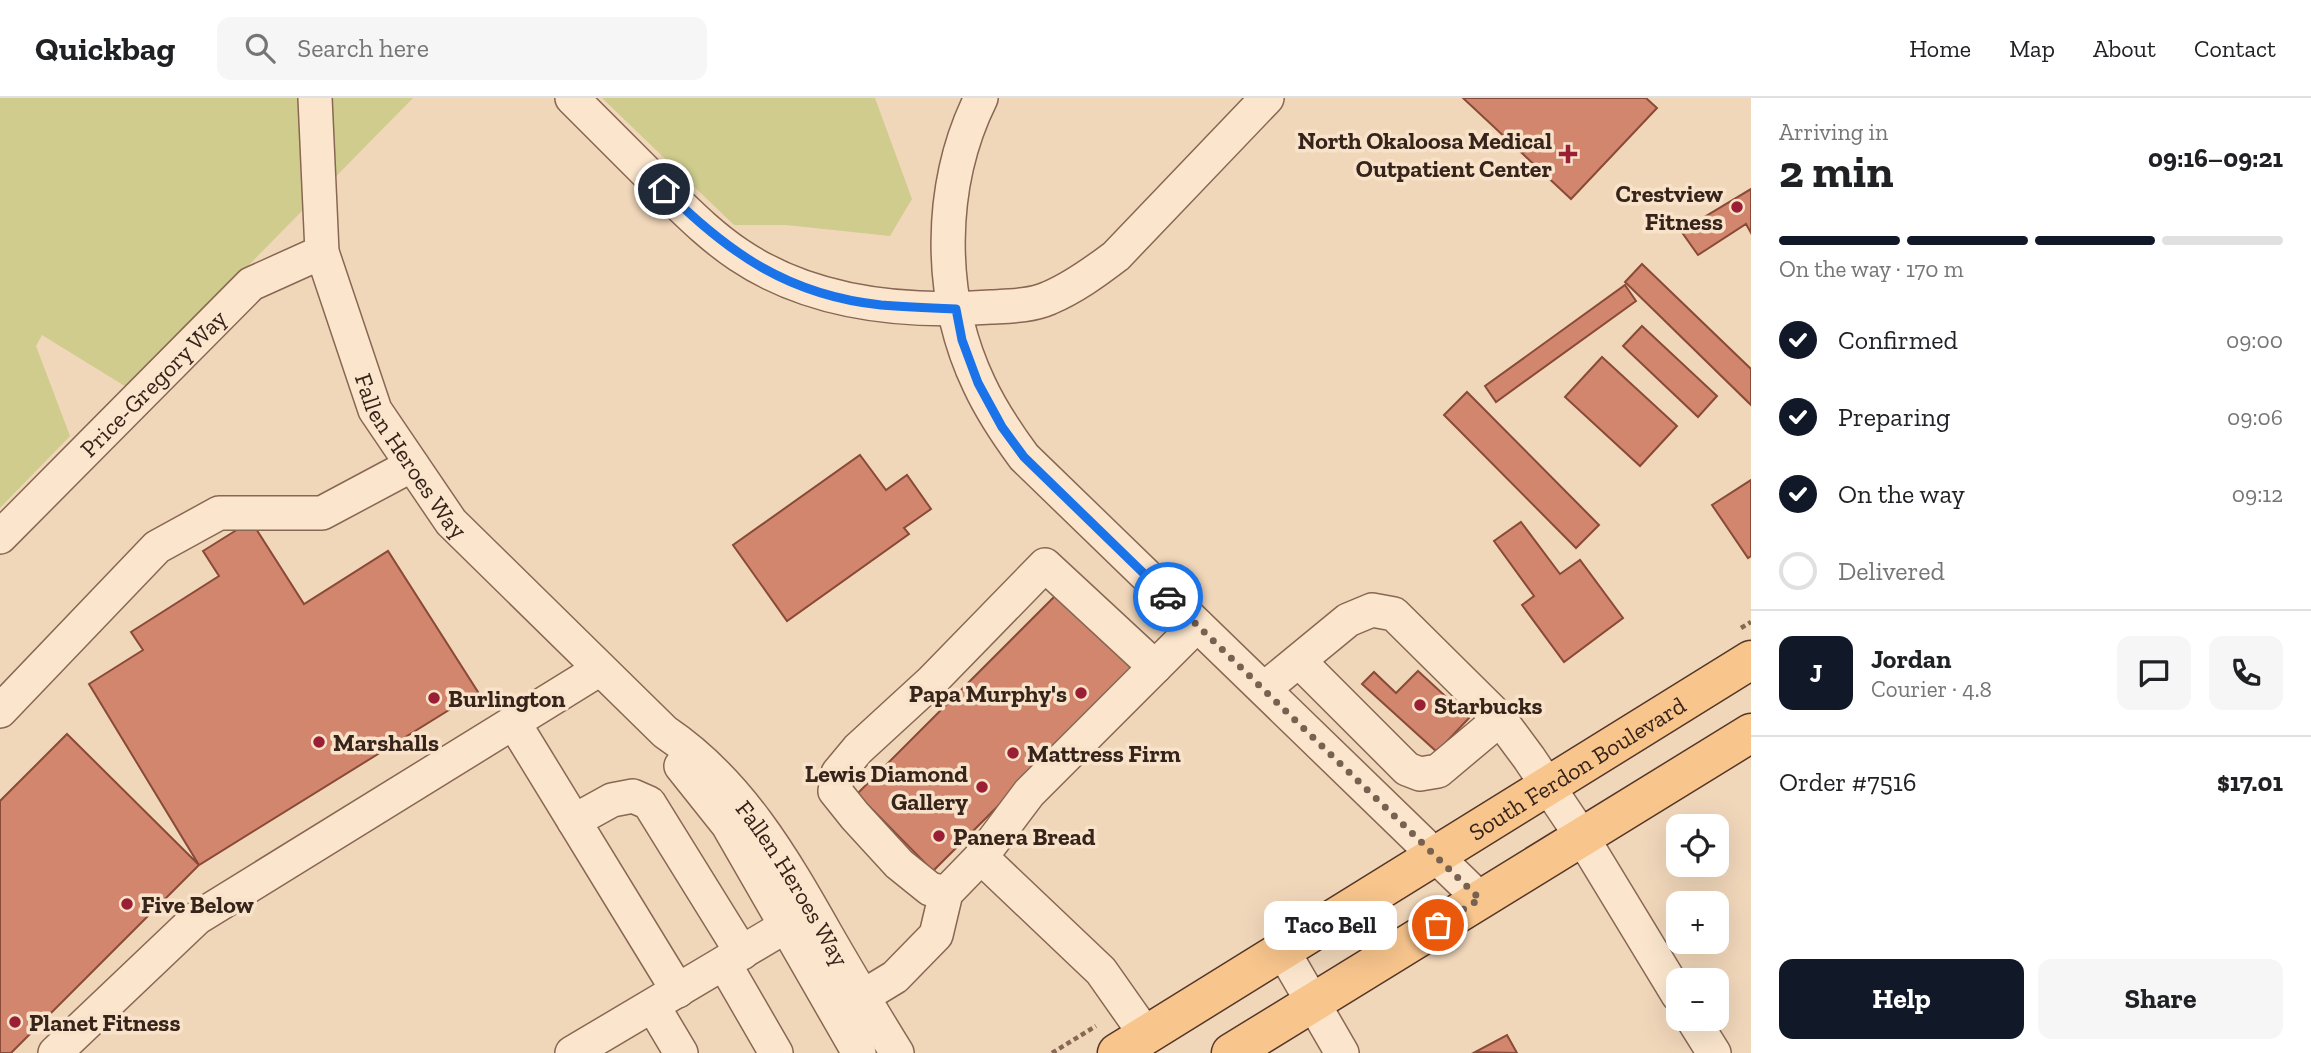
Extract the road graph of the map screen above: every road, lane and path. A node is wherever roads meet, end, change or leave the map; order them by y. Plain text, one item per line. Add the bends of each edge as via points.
1 (315, 98) edge
2 (572, 98) edge
3 (981, 98) edge
4 (1267, 98) edge
5 (322, 252) junction
6 (956, 309) junction
7 (412, 466) junction
8 (0, 537) edge
9 (1197, 625) junction
10 (1751, 660) edge
11 (1299, 661) junction
12 (1155, 667) junction
13 (600, 669) junction
14 (1264, 689) junction
15 (0, 711) edge
16 (1500, 719) junction
17 (514, 723) junction
18 (665, 732) junction
19 (1751, 733) edge
20 (1549, 785) junction
21 (575, 821) junction
22 (1581, 837) junction
23 (1435, 856) junction
24 (982, 857) junction
25 (946, 893) junction
26 (1480, 899) junction
27 (786, 926) junction
28 (1283, 951) junction
29 (733, 958) junction
30 (1666, 975) edge
31 (862, 997) junction
32 (665, 998) junction
33 (1312, 1003) junction
34 (1700, 1031) edge
35 (1132, 1044) edge
36 (55, 1053) edge
37 (572, 1053) edge
38 (681, 1053) edge
39 (776, 1053) edge
40 (859, 1053) edge
41 (897, 1053) edge
42 (1231, 1053) edge
43 (1342, 1053) edge
44 (1714, 1053) edge

1 - 5 street, Fallen Heroes Way
2 - 6 street via 701,225 740,256 831,296 879,305
3 - 6 street via 958,160 951,198 948,251
4 - 6 street via 1097,271 1047,299
5 - 7 street, Fallen Heroes Way via 375,410
5 - 8 street, Price-Gregory Way via 251,284
6 - 9 street via 978,383 1024,457
7 - 13 street, Fallen Heroes Way via 451,522
7 - 15 street via 322,513 219,513 157,547
9 - 12 street
9 - 14 street
10 - 20 main road, South Ferdon Boulevard
11 - 14 street
11 - 16 street via 1348,620 1372,610 1394,614
11 - 16 street via 1407,769 1420,774 1438,771
12 - 24 street via 1029,793
12 - 25 street via 1045,565 858,749 838,773 835,791 899,864 930,889
13 - 17 street
13 - 18 street, Fallen Heroes Way
14 - 23 street
16 - 20 street
17 - 21 street
17 - 36 street via 197,918
18 - 27 street, Fallen Heroes Way via 679,764 728,825
18 - 31 street, Fallen Heroes Way via 694,752 741,802 786,864
19 - 22 main road
20 - 22 street
20 - 23 main road, South Ferdon Boulevard
21 - 29 street via 612,800 633,796 649,803
21 - 32 street
22 - 26 main road
22 - 30 street
23 - 26 street
23 - 28 main road, South Ferdon Boulevard
24 - 25 street
24 - 35 street via 1101,971
25 - 31 street via 936,935 895,978
26 - 33 main road
27 - 29 street
27 - 40 street, Fallen Heroes Way
28 - 33 street
28 - 35 main road, South Ferdon Boulevard
29 - 32 street
29 - 39 street
31 - 41 street, Fallen Heroes Way
32 - 37 street
32 - 38 street
33 - 42 main road
33 - 43 street
34 - 44 street

